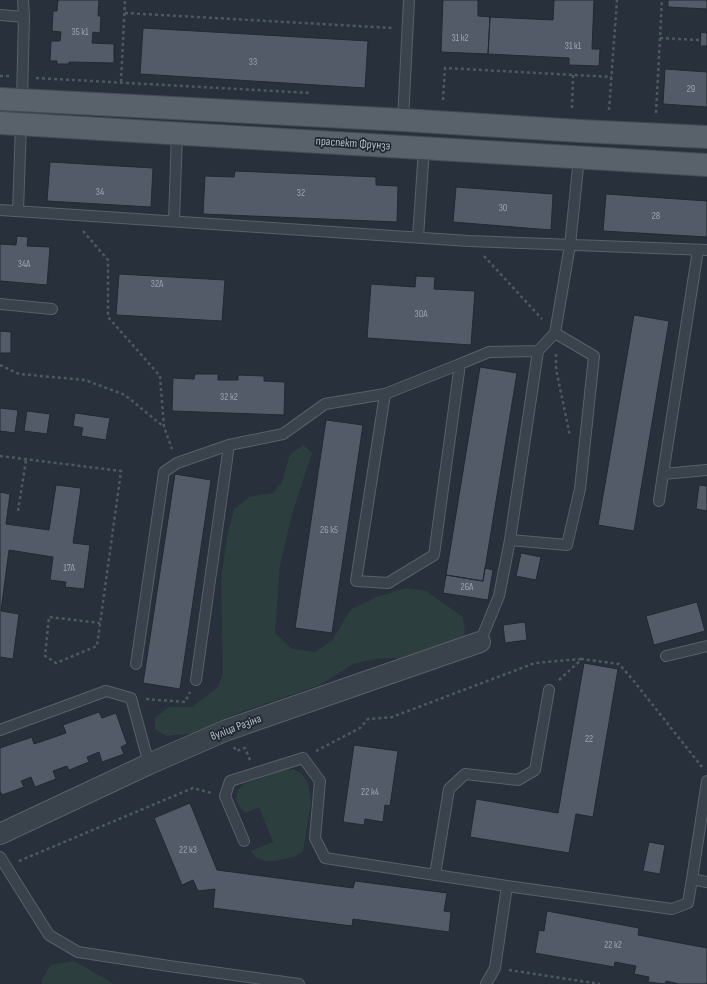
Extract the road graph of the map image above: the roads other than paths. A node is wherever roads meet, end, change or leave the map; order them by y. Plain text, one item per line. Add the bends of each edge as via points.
1 (22, 0) edge
2 (409, 0) edge
3 (0, 15) edge
4 (24, 17) junction
5 (0, 99) edge
6 (22, 100) junction
7 (178, 108) junction
8 (403, 120) junction
9 (10, 123) edge
10 (178, 133) junction
11 (707, 137) edge
12 (424, 148) junction
13 (578, 158) junction
14 (707, 165) edge
15 (0, 210) edge
16 (18, 211) junction
17 (174, 221) junction
18 (418, 237) junction
19 (570, 245) junction
20 (703, 250) edge
21 (0, 304) edge
22 (52, 309) dead end
23 (556, 333) junction
24 (538, 351) junction
25 (460, 364) junction
26 (385, 394) junction
27 (229, 445) junction
28 (707, 470) edge
29 (663, 474) junction
30 (659, 501) dead end
31 (510, 540) junction
32 (480, 642) joint
33 (707, 646) edge
34 (666, 656) dead end
35 (136, 664) dead end
36 (196, 680) road end
37 (549, 690) road end
38 (0, 730) edge
39 (150, 764) junction
40 (707, 781) edge
41 (0, 834) edge
42 (244, 841) dead end
43 (0, 857) edge
44 (435, 875) junction
45 (692, 879) junction
46 (707, 882) edge
47 (507, 886) junction
48 (299, 984) edge
49 (486, 984) edge

1 - 4 lane
2 - 8 lane
3 - 4 lane
4 - 6 lane
5 - 6 main road
6 - 7 main road
7 - 8 main road
7 - 10 street
8 - 11 main road
9 - 10 main road, праспект Фрунзэ
9 - 16 lane
10 - 12 main road, праспект Фрунзэ
10 - 17 lane
12 - 13 main road, праспект Фрунзэ
12 - 18 lane
13 - 14 main road, праспект Фрунзэ
13 - 19 lane
15 - 16 lane
16 - 17 lane
17 - 18 lane
18 - 19 lane
19 - 20 lane
19 - 23 lane
20 - 29 lane
21 - 22 lane
23 - 24 lane
23 - 31 lane via 594,356 580,489 567,545
24 - 25 lane via 489,352
24 - 31 lane
25 - 26 lane
25 - 26 lane via 434,555 388,583 356,581
26 - 27 lane via 325,404 284,434
27 - 35 lane via 177,463 164,472
27 - 36 lane
28 - 29 lane
29 - 30 lane
31 - 32 lane via 499,596
32 - 39 street, вуліца Разіна via 227,730
33 - 34 lane
37 - 44 lane via 535,770 518,780 465,774 449,789
38 - 39 lane via 106,691 131,698
39 - 41 street, вуліца Разіна
40 - 45 lane
42 - 44 lane via 225,796 230,781 303,758 320,781 314,838 325,858
43 - 48 lane via 49,935 78,952
44 - 47 lane
45 - 46 lane
45 - 47 lane via 688,903 672,909
47 - 49 lane via 495,968

